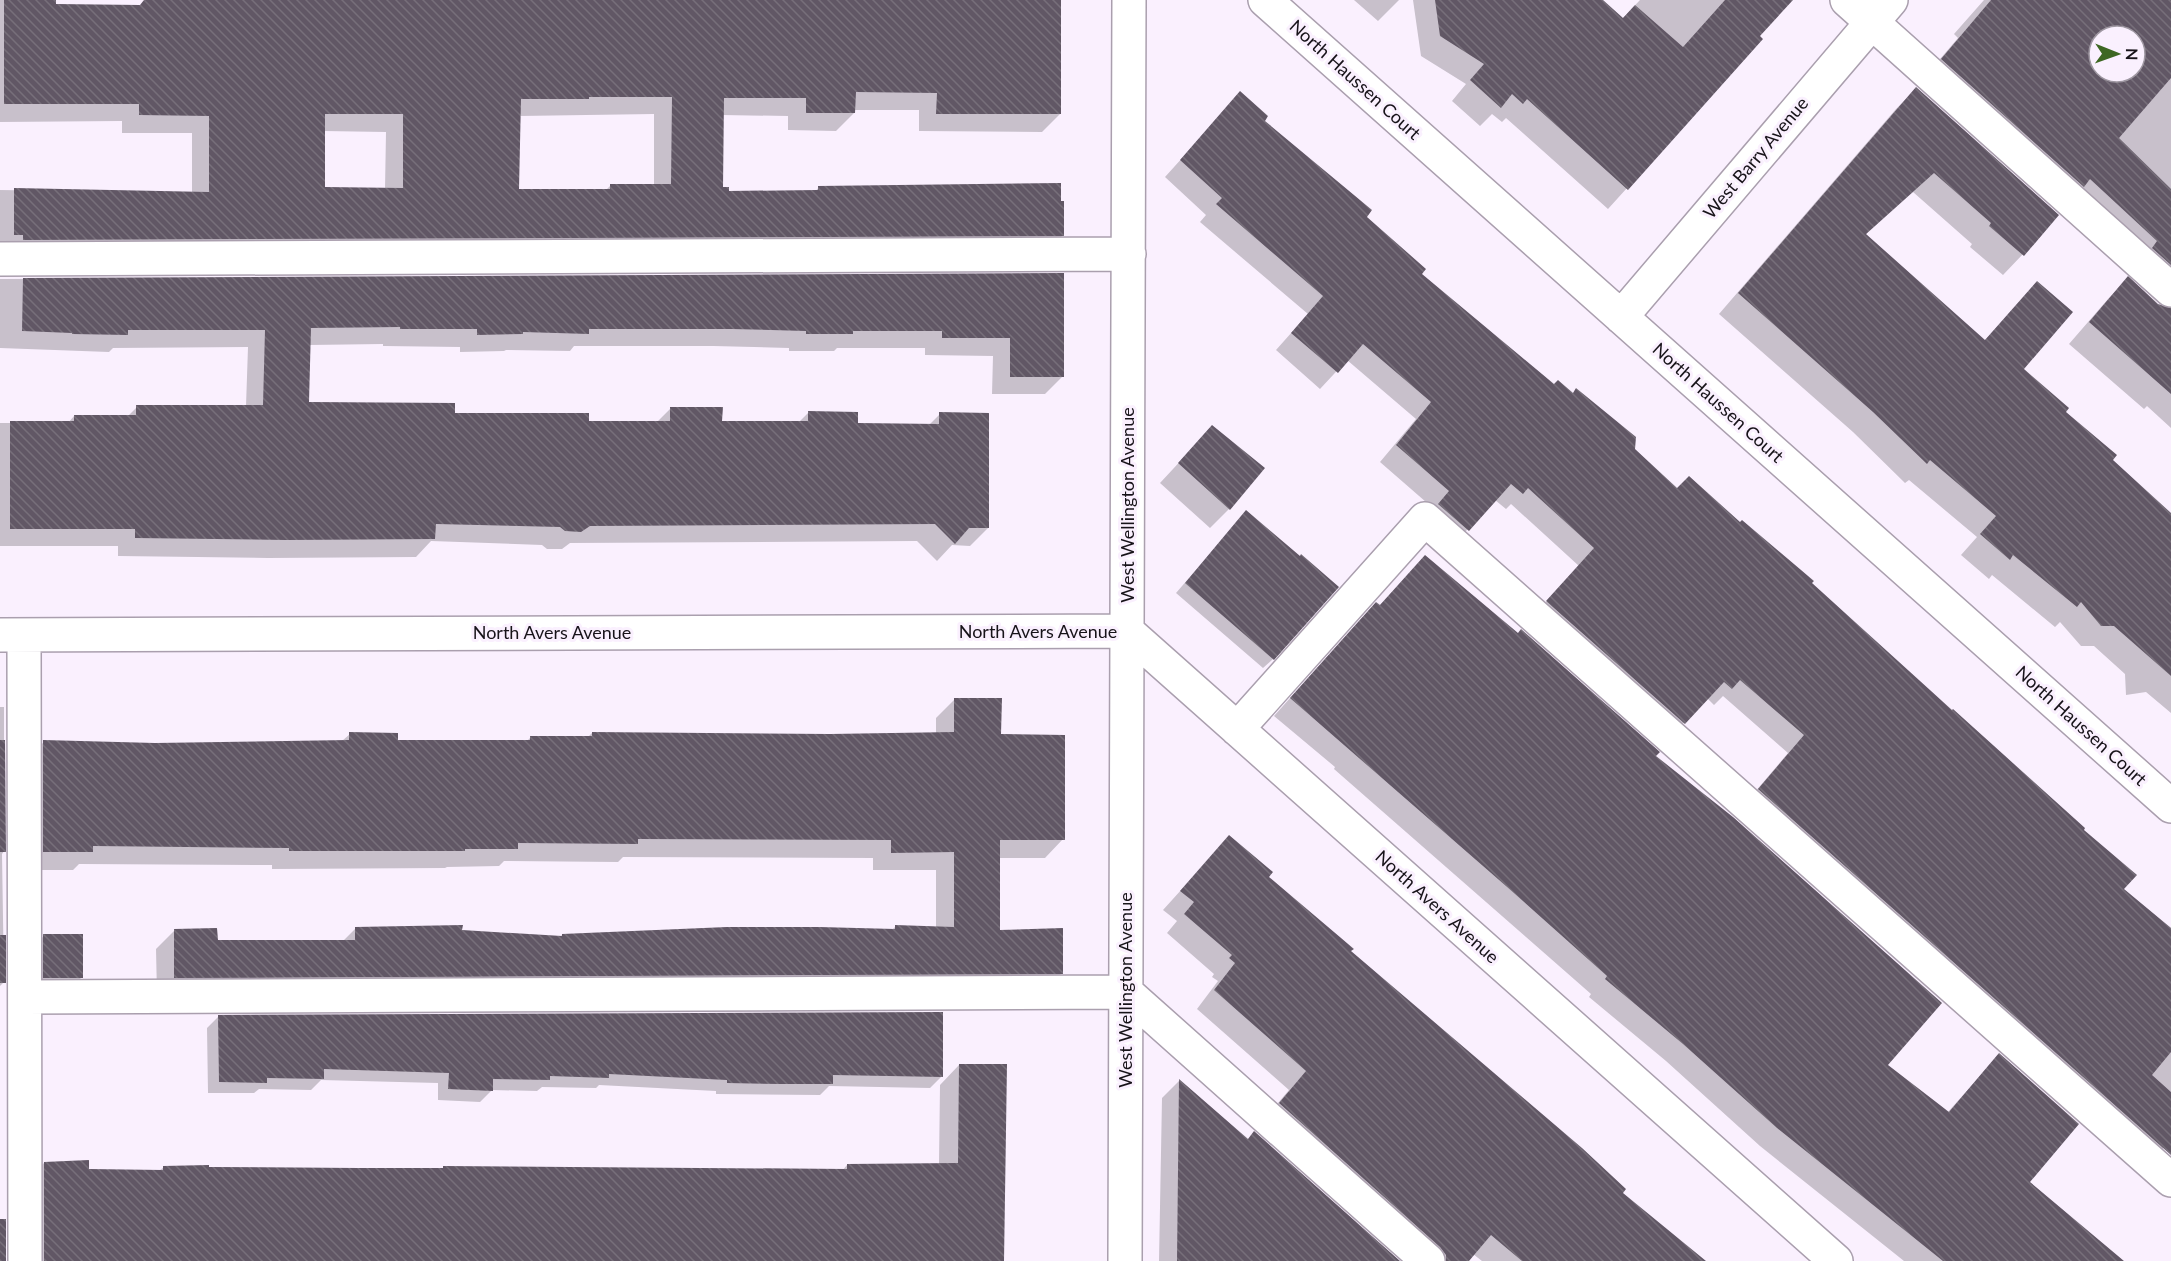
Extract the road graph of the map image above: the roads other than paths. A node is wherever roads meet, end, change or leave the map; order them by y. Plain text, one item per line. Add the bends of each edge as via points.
1 (1129, 0) edge
2 (1265, 0) edge
3 (1846, 0) edge
4 (1881, 11) edge
5 (1129, 254) junction
6 (0, 259) edge
7 (2171, 290) edge
8 (1621, 317) junction
9 (1127, 632) junction
10 (12, 635) edge
11 (1237, 729) junction
12 (2171, 806) edge
13 (1126, 992) junction
14 (25, 997) junction
15 (2171, 1180) edge
16 (25, 1261) edge
17 (1125, 1261) edge
18 (1428, 1261) edge
19 (1836, 1261) edge

1 - 5 street, West Wellington Avenue
2 - 8 street, North Haussen Court
3 - 4 street
4 - 7 street
4 - 8 street, West Barry Avenue
5 - 6 street
5 - 9 street, West Wellington Avenue
8 - 12 street, North Haussen Court
9 - 10 street, North Avers Avenue
9 - 11 street, North Avers Avenue
9 - 13 street, West Wellington Avenue
10 - 14 street
11 - 15 street via 1425,519
11 - 19 street, North Avers Avenue
13 - 14 street
13 - 17 street, West Wellington Avenue
13 - 18 street
14 - 16 street

